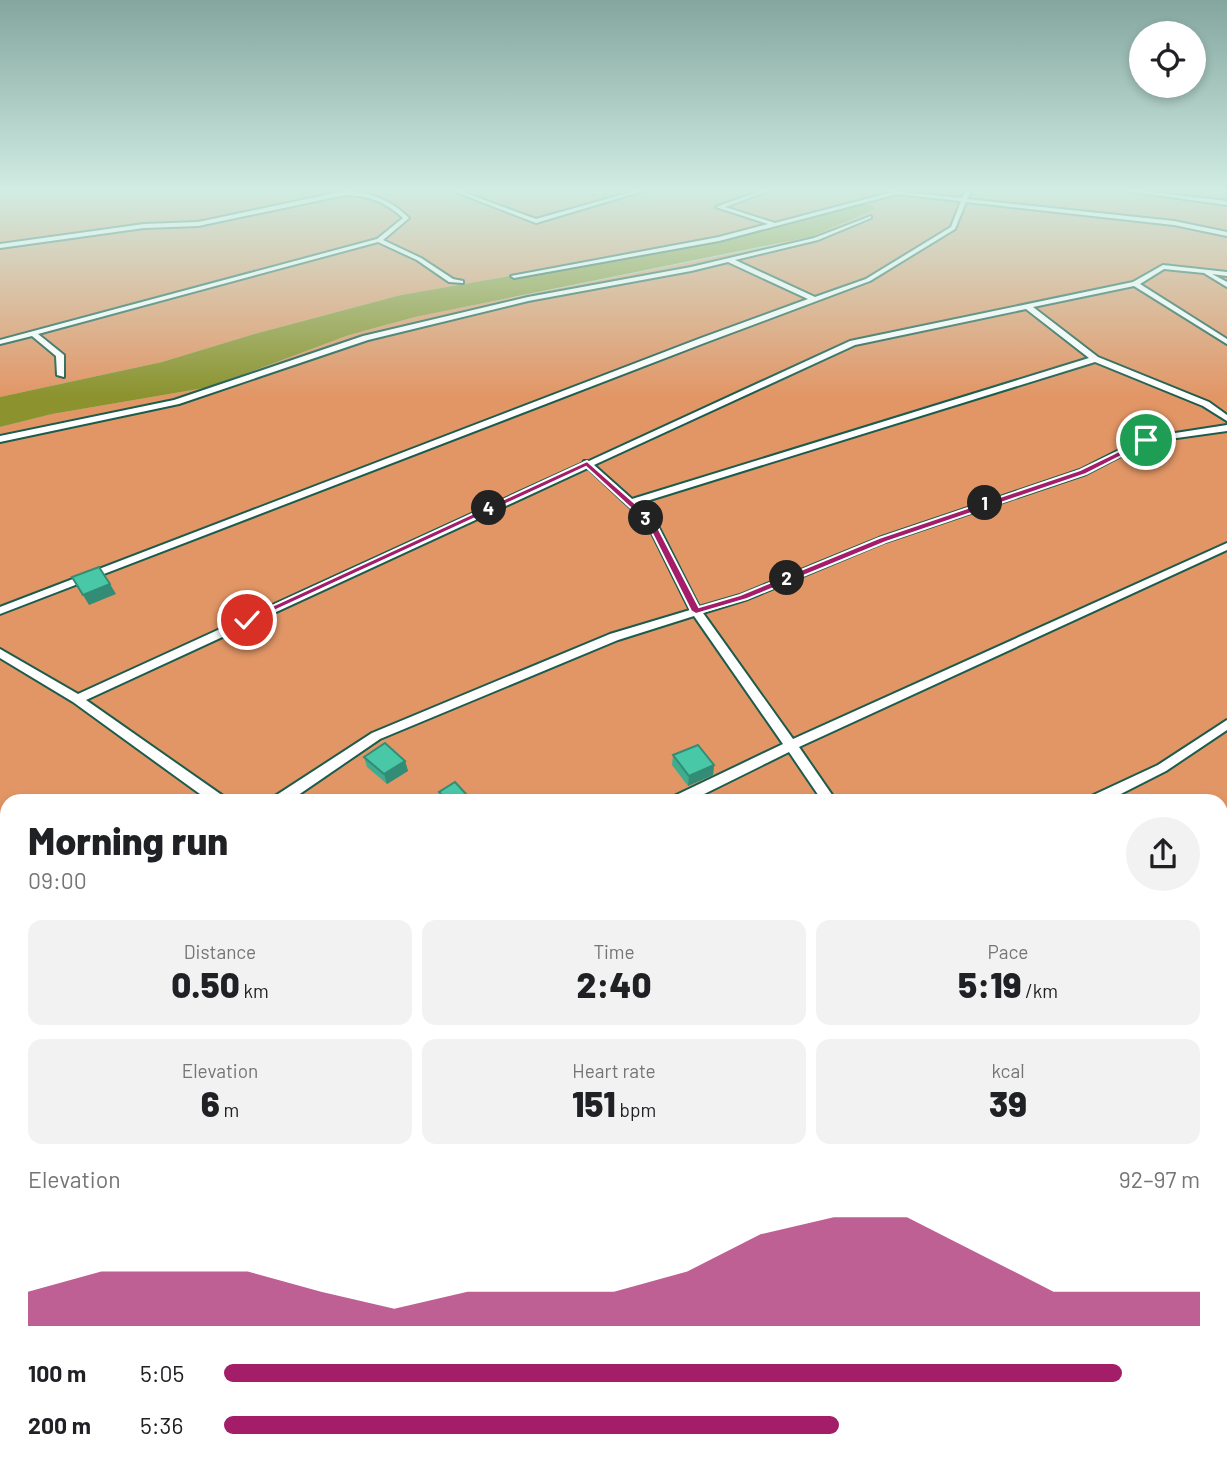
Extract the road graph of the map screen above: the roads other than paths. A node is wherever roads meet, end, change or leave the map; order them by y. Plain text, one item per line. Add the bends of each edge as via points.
1 (307, 260) edge
2 (418, 260) edge
3 (605, 260) edge
4 (729, 260) joint
5 (901, 260) edge
6 (1204, 272) junction
7 (1227, 274) edge
8 (514, 276) dead end
9 (461, 282) dead end
10 (1135, 284) junction
11 (1227, 285) edge
12 (815, 300) junction
13 (1029, 307) junction
14 (34, 334) junction
15 (0, 342) edge
16 (1227, 342) edge
17 (1095, 359) junction
18 (61, 375) dead end
19 (1227, 419) edge
20 (1227, 428) edge
21 (0, 439) edge
22 (587, 463) junction
23 (630, 503) junction
24 (1227, 546) edge
25 (0, 611) edge
26 (696, 611) junction
27 (0, 653) edge
28 (77, 699) junction
29 (1227, 723) edge
30 (791, 745) junction
31 (210, 794) edge
32 (289, 794) edge
33 (692, 794) edge
34 (825, 794) edge
35 (1108, 794) edge

1 - 14 lane
2 - 9 lane via 451,281
3 - 8 lane
4 - 12 lane
4 - 21 lane via 528,299 379,335 176,402
5 - 12 lane via 868,280
6 - 7 lane
6 - 10 lane via 1163,267
6 - 11 lane
10 - 13 lane
10 - 16 lane
12 - 25 lane
13 - 17 lane
13 - 22 lane via 853,343
14 - 15 lane
14 - 18 lane via 60,355
17 - 19 lane via 1206,404
17 - 23 lane
20 - 26 lane via 1146,440 1083,472 918,527 744,597
22 - 23 lane
22 - 28 lane
23 - 26 lane via 651,522
24 - 30 lane
26 - 30 lane
26 - 32 lane via 614,636 389,730
27 - 28 lane
28 - 31 lane
29 - 35 lane via 1162,768
30 - 33 lane
30 - 34 lane

